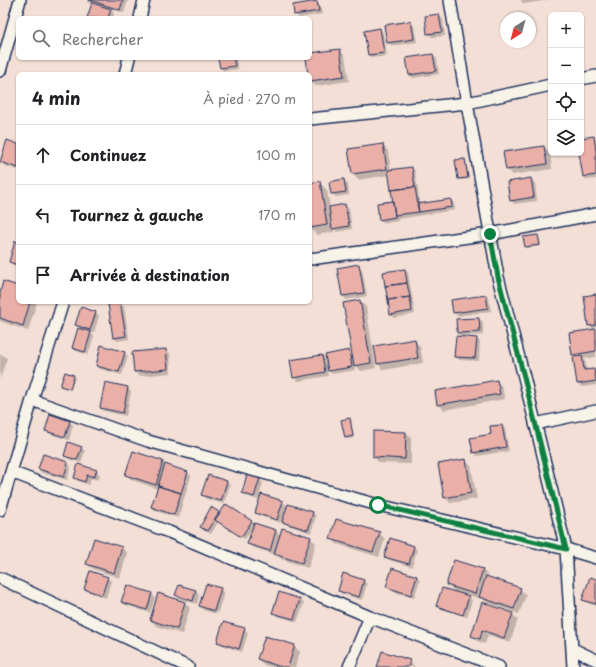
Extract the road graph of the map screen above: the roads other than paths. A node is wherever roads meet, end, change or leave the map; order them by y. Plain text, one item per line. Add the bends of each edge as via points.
1 (20, 0) edge
2 (144, 0) edge
3 (450, 0) edge
4 (140, 16) edge
5 (128, 60) edge
6 (0, 70) edge
7 (126, 72) edge
8 (596, 76) edge
9 (584, 78) edge
10 (548, 86) edge
11 (467, 103) junction
12 (312, 119) edge
13 (596, 214) edge
14 (490, 234) junction
15 (312, 259) edge
16 (62, 304) edge
17 (32, 400) junction
18 (596, 411) edge
19 (535, 424) junction
20 (11, 472) junction
21 (3, 488) edge
22 (0, 510) edge
23 (566, 549) junction
24 (596, 558) edge
25 (0, 578) edge
26 (370, 617) junction
27 (573, 649) junction
28 (596, 660) edge
29 (188, 667) edge
30 (349, 667) edge
31 (499, 667) edge
32 (574, 667) edge

1 - 6 street
2 - 4 street
3 - 11 street
5 - 7 street
8 - 9 street
10 - 11 street
11 - 12 street
11 - 14 street
13 - 14 street
14 - 15 street
14 - 19 street via 498,277
16 - 17 street
17 - 20 street
17 - 23 street via 148,442 378,505
18 - 19 street
19 - 23 street
20 - 21 street
20 - 26 street via 169,532
21 - 22 street
23 - 24 street
23 - 27 street
25 - 29 street
26 - 30 street
26 - 31 street
27 - 28 street
27 - 32 street

